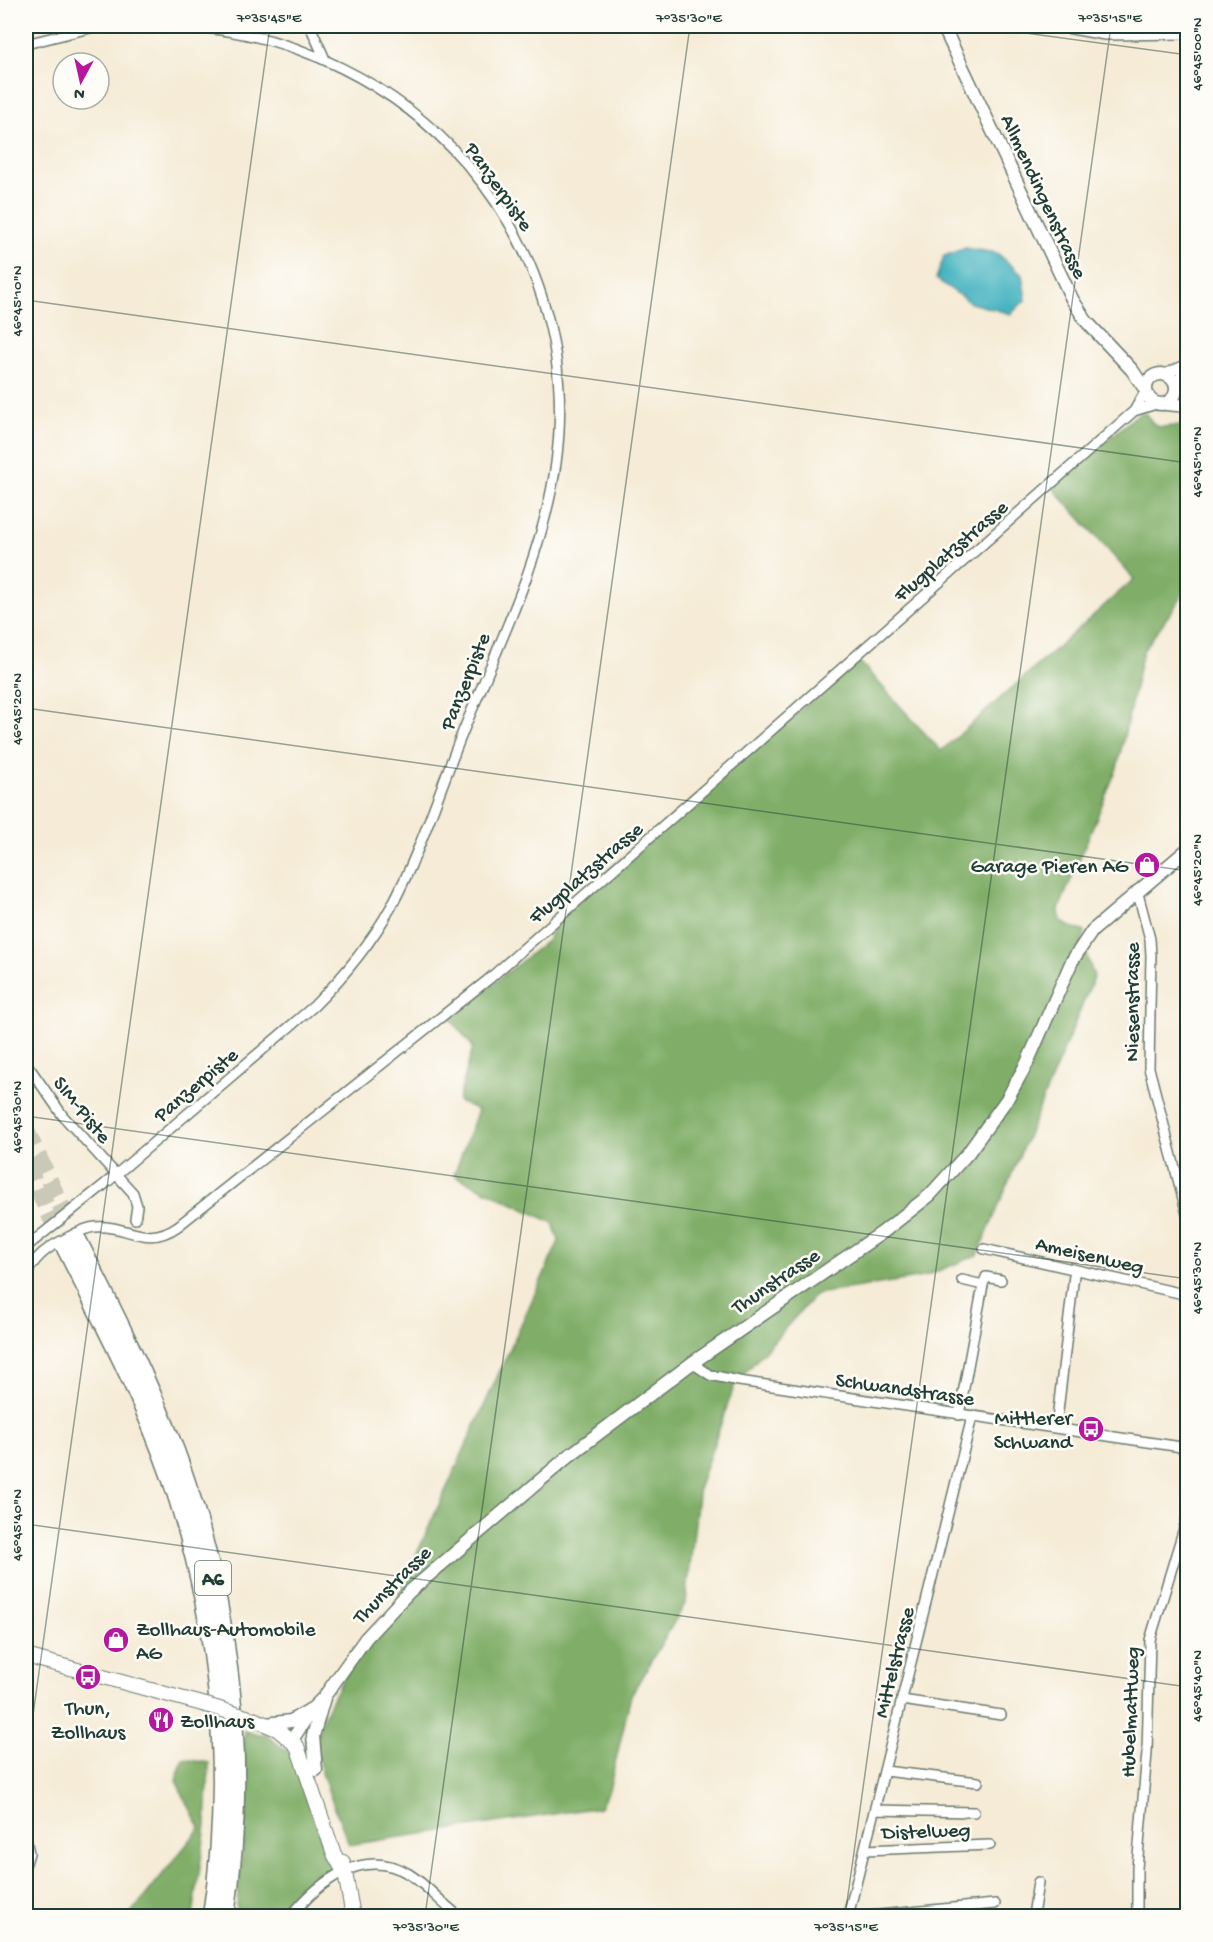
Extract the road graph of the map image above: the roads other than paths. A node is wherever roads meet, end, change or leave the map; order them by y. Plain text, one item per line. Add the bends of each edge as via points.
1 (98, 26) edge
2 (185, 26) edge
3 (310, 26) edge
4 (943, 26) edge
5 (1054, 26) edge
6 (1188, 34) edge
7 (26, 44) edge
8 (324, 57) junction
9 (1187, 364) edge
10 (1132, 370) junction
11 (1159, 375) junction
12 (1176, 388) junction
13 (1145, 391) junction
14 (1161, 404) junction
15 (1188, 404) edge
16 (1134, 411) junction
17 (1188, 849) edge
18 (1137, 890) junction
19 (26, 1064) edge
20 (115, 1175) junction
21 (1188, 1218) edge
22 (135, 1220) dead end
23 (36, 1239) junction
24 (26, 1247) edge
25 (984, 1249) dead end
26 (45, 1250) junction
27 (1074, 1275) dead end
28 (26, 1276) edge
29 (962, 1280) dead end
30 (1001, 1280) dead end
31 (983, 1285) junction
32 (1188, 1295) edge
33 (692, 1363) junction
34 (959, 1415) junction
35 (972, 1417) junction
36 (1056, 1428) junction
37 (1188, 1448) edge
38 (1188, 1515) edge
39 (26, 1656) edge
40 (324, 1697) junction
41 (902, 1700) junction
42 (313, 1708) junction
43 (1001, 1715) dead end
44 (260, 1721) junction
45 (315, 1723) junction
46 (294, 1743) junction
47 (316, 1770) junction
48 (885, 1771) junction
49 (978, 1782) dead end
50 (875, 1810) junction
51 (974, 1812) dead end
52 (26, 1839) edge
53 (990, 1845) dead end
54 (865, 1850) junction
55 (26, 1863) edge
56 (343, 1870) junction
57 (1038, 1882) dead end
58 (994, 1904) dead end
59 (212, 1917) edge
60 (225, 1917) edge
61 (291, 1917) edge
62 (353, 1917) edge
63 (459, 1917) edge
64 (848, 1917) edge
65 (868, 1917) edge
66 (1033, 1917) edge
67 (1137, 1917) edge

1 - 7 street
2 - 8 street, Panzerpiste via 251,34
3 - 8 street
4 - 10 street, Allmendingenstrasse via 1069,293 1101,340
5 - 6 street via 1105,35
8 - 20 street, Panzerpiste via 392,96 451,146 478,178 517,237 537,286 555,362 559,434 552,493 522,586 390,909 342,976 314,1006
9 - 11 street
9 - 12 street
10 - 11 street
10 - 13 street, Allmendingenstrasse
11 - 12 street via 1171,378
11 - 13 street
12 - 14 street via 1174,398
12 - 15 street
13 - 14 street via 1149,400
13 - 16 street, Flugplatzstrasse
14 - 15 street
14 - 16 street, Flugplatzstrasse
16 - 26 street, Flugplatzstrasse via 489,979 178,1226 165,1235 150,1237 91,1227
17 - 18 street, Thunstrasse
18 - 21 street, Niesenstrasse via 1152,955 1149,1068
18 - 33 street, Thunstrasse via 1103,919 1080,947 1022,1074 989,1126 949,1176 884,1232
19 - 20 street, SIM-Piste via 63,1116
20 - 22 street, SIM-Piste via 136,1199
20 - 23 street, Panzerpiste
23 - 24 street, Panzerpiste
23 - 26 street
25 - 32 street, Ameisenweg
26 - 28 street, Flugplatzstrasse
27 - 36 street
29 - 31 street
30 - 31 street via 986,1277
31 - 34 street
33 - 34 street, Schwandstrasse via 703,1373 716,1377
33 - 40 street, Thunstrasse via 570,1455 431,1571 366,1638
34 - 35 street, Schwandstrasse
35 - 36 street, Schwandstrasse
35 - 41 street, Mittelstrasse
36 - 37 street, Schwandstrasse
38 - 67 street, Hubelmattweg via 1149,1640
39 - 44 main road, bridge
40 - 42 street, Thunstrasse
40 - 45 street, Thunstrasse
41 - 43 street
41 - 48 street, Mittelstrasse
42 - 44 street, Thunstrasse via 297,1719
42 - 46 street, Thunstrasse
44 - 46 main road
45 - 46 street
45 - 47 street, Thunstrasse
46 - 47 main road via 308,1754
46 - 56 main road
47 - 56 main road via 342,1851
48 - 49 street
48 - 50 street, Mittelstrasse
50 - 51 street
50 - 54 street, Mittelstrasse
52 - 55 street
53 - 54 street, Distelweg
54 - 64 street, Mittelstrasse
56 - 61 street via 318,1888
56 - 62 main road
56 - 63 street via 369,1865 399,1869
57 - 66 street
58 - 65 street
59 - 60 highway, A6 via 222,1758 215,1669 201,1585 181,1508 154,1434 71,1243 137,1362 166,1429 214,1583 228,1667 235,1750 233,1838

